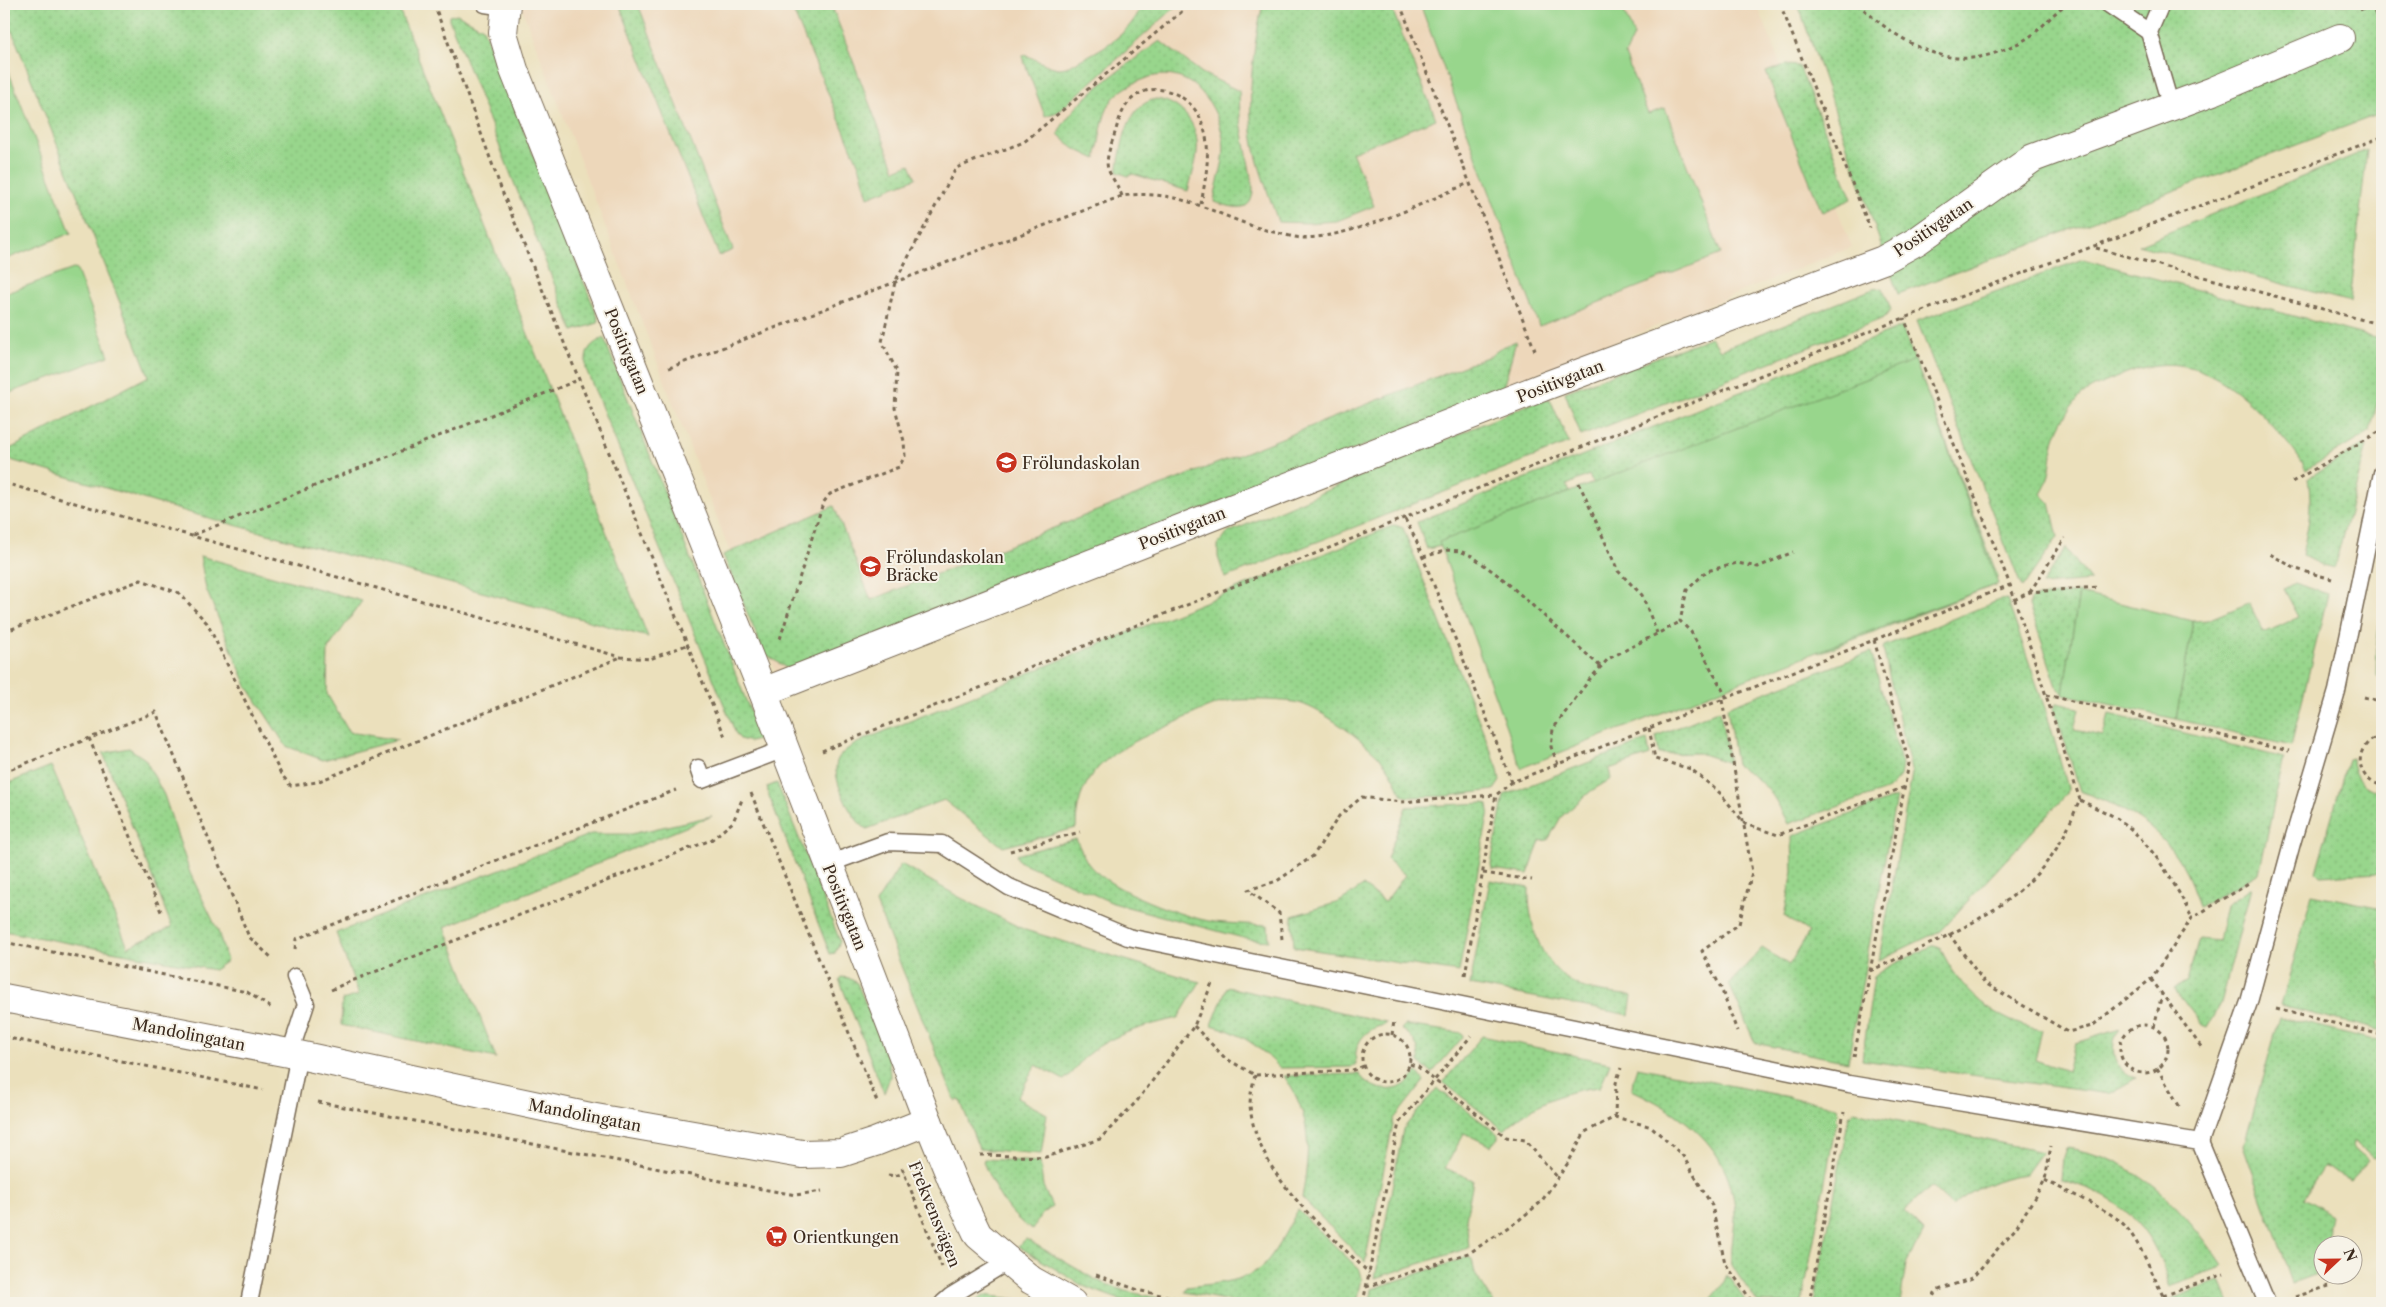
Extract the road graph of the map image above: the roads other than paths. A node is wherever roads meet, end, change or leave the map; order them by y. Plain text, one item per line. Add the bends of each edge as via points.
1 (2108, 4) edge
2 (2161, 4) edge
3 (499, 5) edge
4 (2149, 32) junction
5 (2340, 38) dead end
6 (2171, 107) junction
7 (2382, 473) edge
8 (762, 692) junction
9 (787, 757) junction
10 (700, 774) road end
11 (828, 864) junction
12 (295, 977) road end
13 (4, 998) edge
14 (294, 1054) junction
15 (928, 1121) junction
16 (2200, 1142) junction
17 (1007, 1262) junction
18 (947, 1300) edge
19 (249, 1303) edge
20 (1072, 1303) edge
21 (2267, 1303) edge

1 - 4 lane
2 - 4 lane
3 - 8 street, Positivgatan via 514,70
4 - 6 lane
5 - 6 street, Positivgatan
6 - 8 street, Positivgatan via 2033,158 1917,241 1882,260 1548,385
7 - 16 lane via 2337,691 2249,1002
8 - 9 street, Positivgatan
9 - 10 lane
9 - 11 street, Positivgatan
11 - 15 street, Positivgatan
11 - 16 lane via 888,842 942,844 1009,887 1128,937 1849,1084
12 - 14 lane via 306,1004
13 - 14 street, Mandolingatan
14 - 15 street, Mandolingatan via 550,1109 802,1154 841,1153
14 - 19 lane
15 - 17 street via 978,1235
16 - 21 lane
17 - 18 lane
17 - 20 street

